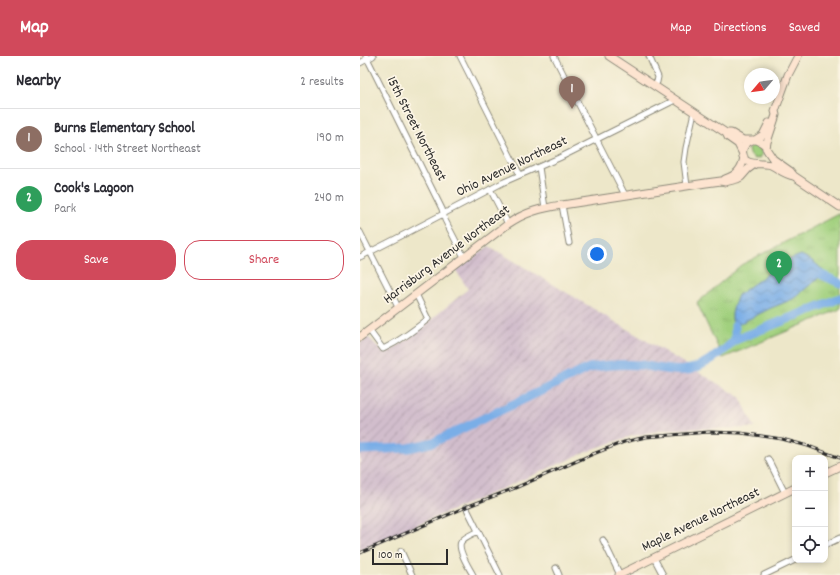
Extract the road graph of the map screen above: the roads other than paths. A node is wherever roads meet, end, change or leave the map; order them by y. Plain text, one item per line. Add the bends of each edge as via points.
1 (373, 56) edge
2 (460, 56) edge
3 (554, 56) edge
4 (608, 56) edge
5 (649, 56) edge
6 (798, 56) edge
7 (367, 57) edge
8 (360, 63) edge
9 (654, 86) junction
10 (675, 100) junction
11 (776, 111) junction
12 (694, 112) junction
13 (726, 133) junction
14 (597, 139) junction
15 (753, 140) junction
16 (767, 149) junction
17 (744, 156) junction
18 (757, 164) junction
19 (539, 167) junction
20 (520, 175) junction
21 (794, 176) junction
22 (721, 181) junction
23 (687, 186) junction
24 (490, 189) junction
25 (624, 195) junction
26 (562, 205) junction
27 (840, 207) edge
28 (545, 208) junction
29 (444, 214) junction
30 (508, 224) junction
31 (360, 232) edge
32 (569, 243) dead end
33 (370, 252) junction
34 (360, 257) edge
35 (464, 257) junction
36 (416, 294) junction
37 (398, 307) junction
38 (369, 330) junction
39 (360, 336) edge
40 (768, 459) dead end
41 (840, 466) edge
42 (828, 472) edge
43 (792, 490) edge
44 (785, 493) junction
45 (466, 507) dead end
46 (478, 531) junction
47 (840, 538) edge
48 (603, 540) dead end
49 (828, 544) edge
50 (401, 551) dead end
51 (654, 558) junction
52 (792, 561) edge
53 (556, 568) dead end
54 (412, 575) edge
55 (473, 575) edge
56 (500, 575) edge
57 (559, 575) edge
58 (620, 575) edge
59 (663, 575) edge
60 (764, 575) edge

1 - 7 street
2 - 20 street
3 - 14 street
4 - 9 street
5 - 9 street via 658,77
6 - 11 street via 788,75
7 - 8 street
7 - 29 street, 15th Street Northeast
9 - 10 street
10 - 12 street
10 - 14 street, Ohio Avenue Northeast
11 - 15 street via 772,113 761,137
11 - 16 street
12 - 13 street
12 - 23 street via 684,162
13 - 15 street via 743,140
13 - 17 street via 737,143
14 - 19 street, Ohio Avenue Northeast
14 - 25 street
15 - 16 street via 762,142
15 - 17 street via 745,146
16 - 18 street via 764,161
16 - 21 street via 773,160
17 - 18 street via 748,162
17 - 22 street, Harrisburg Avenue Northeast via 737,173
18 - 21 street via 771,165 787,175
18 - 22 street, Harrisburg Avenue Northeast via 748,168 737,179
19 - 20 street, Ohio Avenue Northeast
19 - 28 street
20 - 24 street, Ohio Avenue Northeast
21 - 27 street
22 - 23 street, Harrisburg Avenue Northeast
23 - 25 street, Harrisburg Avenue Northeast
24 - 29 street, Ohio Avenue Northeast
24 - 30 street
25 - 26 street, Harrisburg Avenue Northeast
26 - 28 street, Harrisburg Avenue Northeast
26 - 32 street
28 - 30 street, Harrisburg Avenue Northeast via 525,214
29 - 33 street, Ohio Avenue Northeast
29 - 35 street, 15th Street Northeast
30 - 35 street, Harrisburg Avenue Northeast
31 - 33 street
33 - 34 street, Ohio Avenue Northeast
33 - 37 street
35 - 36 street, Harrisburg Avenue Northeast
36 - 37 street, Harrisburg Avenue Northeast
36 - 38 street via 428,318 405,336 383,349
37 - 38 street, Harrisburg Avenue Northeast
38 - 39 street, Harrisburg Avenue Northeast
40 - 44 street
41 - 42 street
43 - 44 street, Maple Avenue Northeast
44 - 51 street, Maple Avenue Northeast
45 - 46 street
46 - 55 street via 460,543 461,551
46 - 56 street
47 - 49 street
48 - 58 street
50 - 54 street
51 - 58 street, Maple Avenue Northeast
51 - 59 street
52 - 60 street
53 - 57 street

